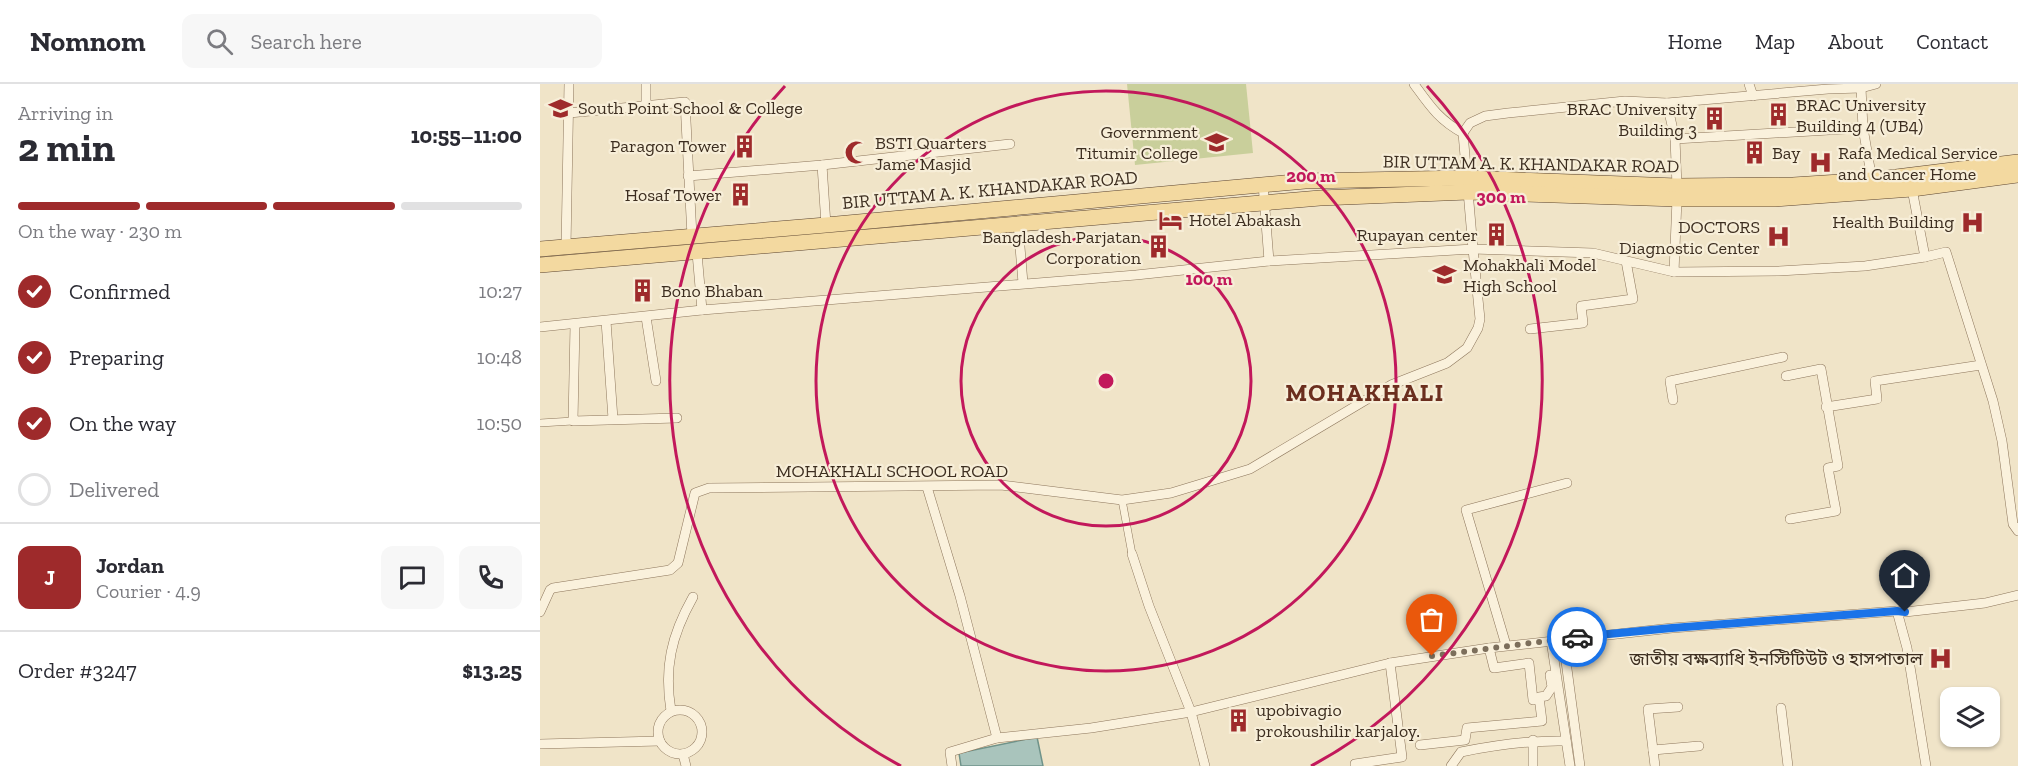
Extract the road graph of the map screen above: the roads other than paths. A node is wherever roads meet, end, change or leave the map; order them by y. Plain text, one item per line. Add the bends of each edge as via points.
1 (569, 84) edge
2 (646, 84) edge
3 (1414, 84) edge
4 (1749, 84) edge
5 (1876, 84) edge
6 (1822, 87) edge
7 (1861, 88) junction
8 (1753, 96) junction
9 (1667, 103) junction
10 (646, 106) junction
11 (569, 113) junction
12 (1863, 128) junction
13 (1463, 133) junction
14 (1675, 139) junction
15 (1010, 144) dead end
16 (2018, 162) edge
17 (822, 165) junction
18 (2018, 175) edge
19 (688, 177) junction
20 (1872, 180) junction
21 (1263, 184) junction
22 (1468, 185) junction
23 (1912, 189) junction
24 (1677, 193) junction
25 (1264, 202) junction
26 (1018, 223) junction
27 (826, 225) junction
28 (692, 236) junction
29 (566, 247) junction
30 (540, 249) edge
31 (1473, 249) junction
32 (697, 253) junction
33 (1925, 257) junction
34 (1269, 261) junction
35 (1626, 261) junction
36 (540, 265) edge
37 (1674, 272) junction
38 (1023, 284) junction
39 (702, 310) junction
40 (646, 317) junction
41 (606, 321) junction
42 (575, 324) junction
43 (540, 327) edge
44 (1530, 329) dead end
45 (1783, 357) dead end
46 (1982, 365) junction
47 (1786, 376) dead end
48 (656, 381) dead end
49 (1673, 400) dead end
50 (1826, 407) junction
51 (614, 418) junction
52 (677, 418) dead end
53 (573, 421) junction
54 (540, 423) edge
55 (1567, 483) dead end
56 (927, 487) junction
57 (1122, 500) junction
58 (1790, 519) dead end
59 (2018, 531) edge
60 (1132, 554) joint
61 (2018, 595) edge
62 (693, 597) dead end
63 (1897, 611) junction
64 (540, 612) edge
65 (1563, 639) junction
66 (1551, 640) junction
67 (1506, 645) junction
68 (1489, 648) junction
69 (1390, 663) junction
70 (1550, 675) dead end
71 (1539, 699) junction
72 (1678, 707) dead end
73 (1782, 708) dead end
74 (671, 711) junction
75 (1191, 712) junction
76 (997, 738) junction
77 (1533, 740) junction
78 (660, 741) junction
79 (1566, 741) junction
80 (540, 744) edge
81 (1420, 745) dead end
82 (1699, 746) dead end
83 (1653, 750) junction
84 (683, 754) junction
85 (686, 766) edge
86 (952, 766) edge
87 (1206, 766) edge
88 (1355, 766) edge
89 (1451, 766) edge
90 (1533, 766) edge
91 (1570, 766) edge
92 (1580, 766) edge
93 (1655, 766) edge
94 (1788, 766) edge
95 (1926, 766) edge

1 - 11 street
2 - 10 street
3 - 13 street via 1435,114
4 - 8 street
5 - 7 street
6 - 7 street
6 - 8 street
7 - 12 street
8 - 9 street
9 - 13 street via 1625,101 1508,112 1485,116 1470,123
9 - 14 street
10 - 11 street
10 - 19 street via 685,102
11 - 29 street
12 - 14 street
12 - 20 street
13 - 22 street, MOHAKHALI SCHOOL ROAD
14 - 24 street
15 - 17 street
16 - 20 main road, BIR UTTAM A. K. KHANDAKAR ROAD
17 - 19 street
17 - 27 street
18 - 23 main road, BIR UTTAM A. K. KHANDAKAR ROAD
19 - 28 street
20 - 24 main road, BIR UTTAM A. K. KHANDAKAR ROAD
21 - 22 main road, BIR UTTAM A. K. KHANDAKAR ROAD via 1305,181
21 - 25 street
21 - 27 main road, BIR UTTAM A. K. KHANDAKAR ROAD
22 - 24 main road, BIR UTTAM A. K. KHANDAKAR ROAD
22 - 25 main road, BIR UTTAM A. K. KHANDAKAR ROAD
22 - 31 street, MOHAKHALI SCHOOL ROAD
23 - 24 main road, BIR UTTAM A. K. KHANDAKAR ROAD via 1775,199
23 - 33 street
24 - 37 street
25 - 26 main road, BIR UTTAM A. K. KHANDAKAR ROAD
25 - 34 street
26 - 32 main road, BIR UTTAM A. K. KHANDAKAR ROAD
26 - 38 street
27 - 28 main road, BIR UTTAM A. K. KHANDAKAR ROAD
28 - 29 main road, BIR UTTAM A. K. KHANDAKAR ROAD
29 - 30 main road, BIR UTTAM A. K. KHANDAKAR ROAD
31 - 34 street
31 - 35 street via 1593,253
31 - 57 street, MOHAKHALI SCHOOL ROAD via 1480,319 1473,339 1458,357 1391,385 1250,469 1171,493
32 - 36 main road, BIR UTTAM A. K. KHANDAKAR ROAD
32 - 39 street
33 - 37 street via 1801,270
33 - 46 street via 1946,252
34 - 38 street
35 - 37 street
35 - 44 street via 1632,299 1581,306 1583,323
38 - 39 street
39 - 40 street
40 - 41 street
40 - 48 street
41 - 42 street
41 - 51 street
42 - 43 street
42 - 53 street
45 - 49 street via 1670,381
46 - 50 street via 1875,381 1877,399
46 - 59 street via 2002,441 2013,524
47 - 50 street via 1821,369
50 - 58 street via 1838,466 1828,468 1836,511
51 - 52 street
51 - 53 street
53 - 54 street
55 - 67 street via 1466,510
56 - 57 street, MOHAKHALI SCHOOL ROAD via 1001,485
56 - 64 street, MOHAKHALI SCHOOL ROAD via 709,488 695,493 678,563 670,570 553,588
56 - 76 street
57 - 60 street
60 - 75 street
61 - 63 street via 1985,603
62 - 74 street via 676,630 668,682
63 - 65 street
63 - 95 street via 1907,648
65 - 66 street
65 - 92 street
66 - 67 street
66 - 79 street
67 - 68 street
68 - 69 street
68 - 71 street via 1494,668 1529,663 1533,700
69 - 75 street
69 - 88 street via 1402,757
70 - 71 street via 1552,687
71 - 81 street via 1542,721 1528,718 1467,728 1465,740
72 - 83 street via 1647,709
73 - 94 street
74 - 78 street via 661,720
74 - 84 street via 686,710 698,718 703,732 698,746
75 - 76 street
75 - 87 street
76 - 86 street via 950,752
77 - 79 street
77 - 89 street via 1461,752
77 - 90 street
78 - 80 street
78 - 84 street via 669,751
79 - 91 street
82 - 83 street
83 - 93 street
84 - 85 street

